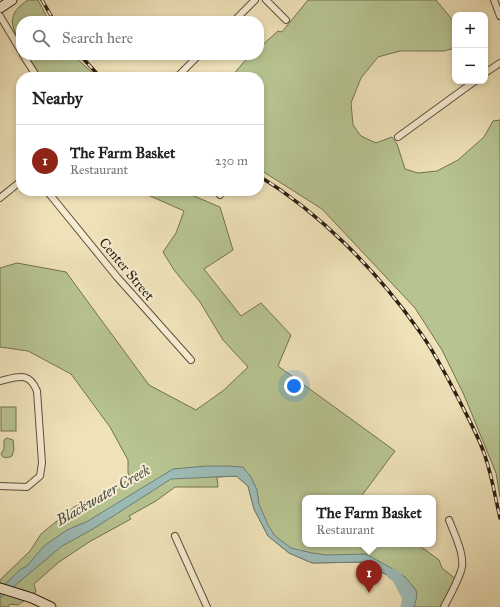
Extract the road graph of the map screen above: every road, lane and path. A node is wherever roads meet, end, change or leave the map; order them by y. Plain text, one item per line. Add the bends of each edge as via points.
1 (12, 0) edge
2 (255, 0) edge
3 (266, 0) edge
4 (494, 0) edge
5 (0, 8) edge
6 (0, 16) edge
7 (239, 16) edge
8 (500, 16) edge
9 (286, 20) dead end
10 (16, 43) edge
11 (26, 60) edge
12 (194, 60) edge
13 (500, 62) edge
14 (488, 71) edge
15 (34, 72) edge
16 (182, 72) edge
17 (471, 84) edge
18 (398, 137) dead end
19 (16, 185) edge
20 (51, 196) edge
21 (0, 198) edge
22 (191, 360) dead end
23 (0, 381) edge
24 (0, 486) edge
25 (449, 520) dead end
26 (175, 536) dead end
27 (0, 588) edge
28 (50, 607) edge
29 (207, 607) edge
30 (444, 607) edge

1 - 5 street
2 - 7 street
3 - 9 street
4 - 8 street
6 - 10 street
11 - 15 street
12 - 16 street
13 - 14 street
17 - 18 street
19 - 21 street
20 - 22 street, Center Street via 117,277
23 - 24 street via 20,377 28,378 34,384 37,391 42,463 40,476 28,487
25 - 30 street via 459,547 462,566
26 - 29 street
27 - 28 street

